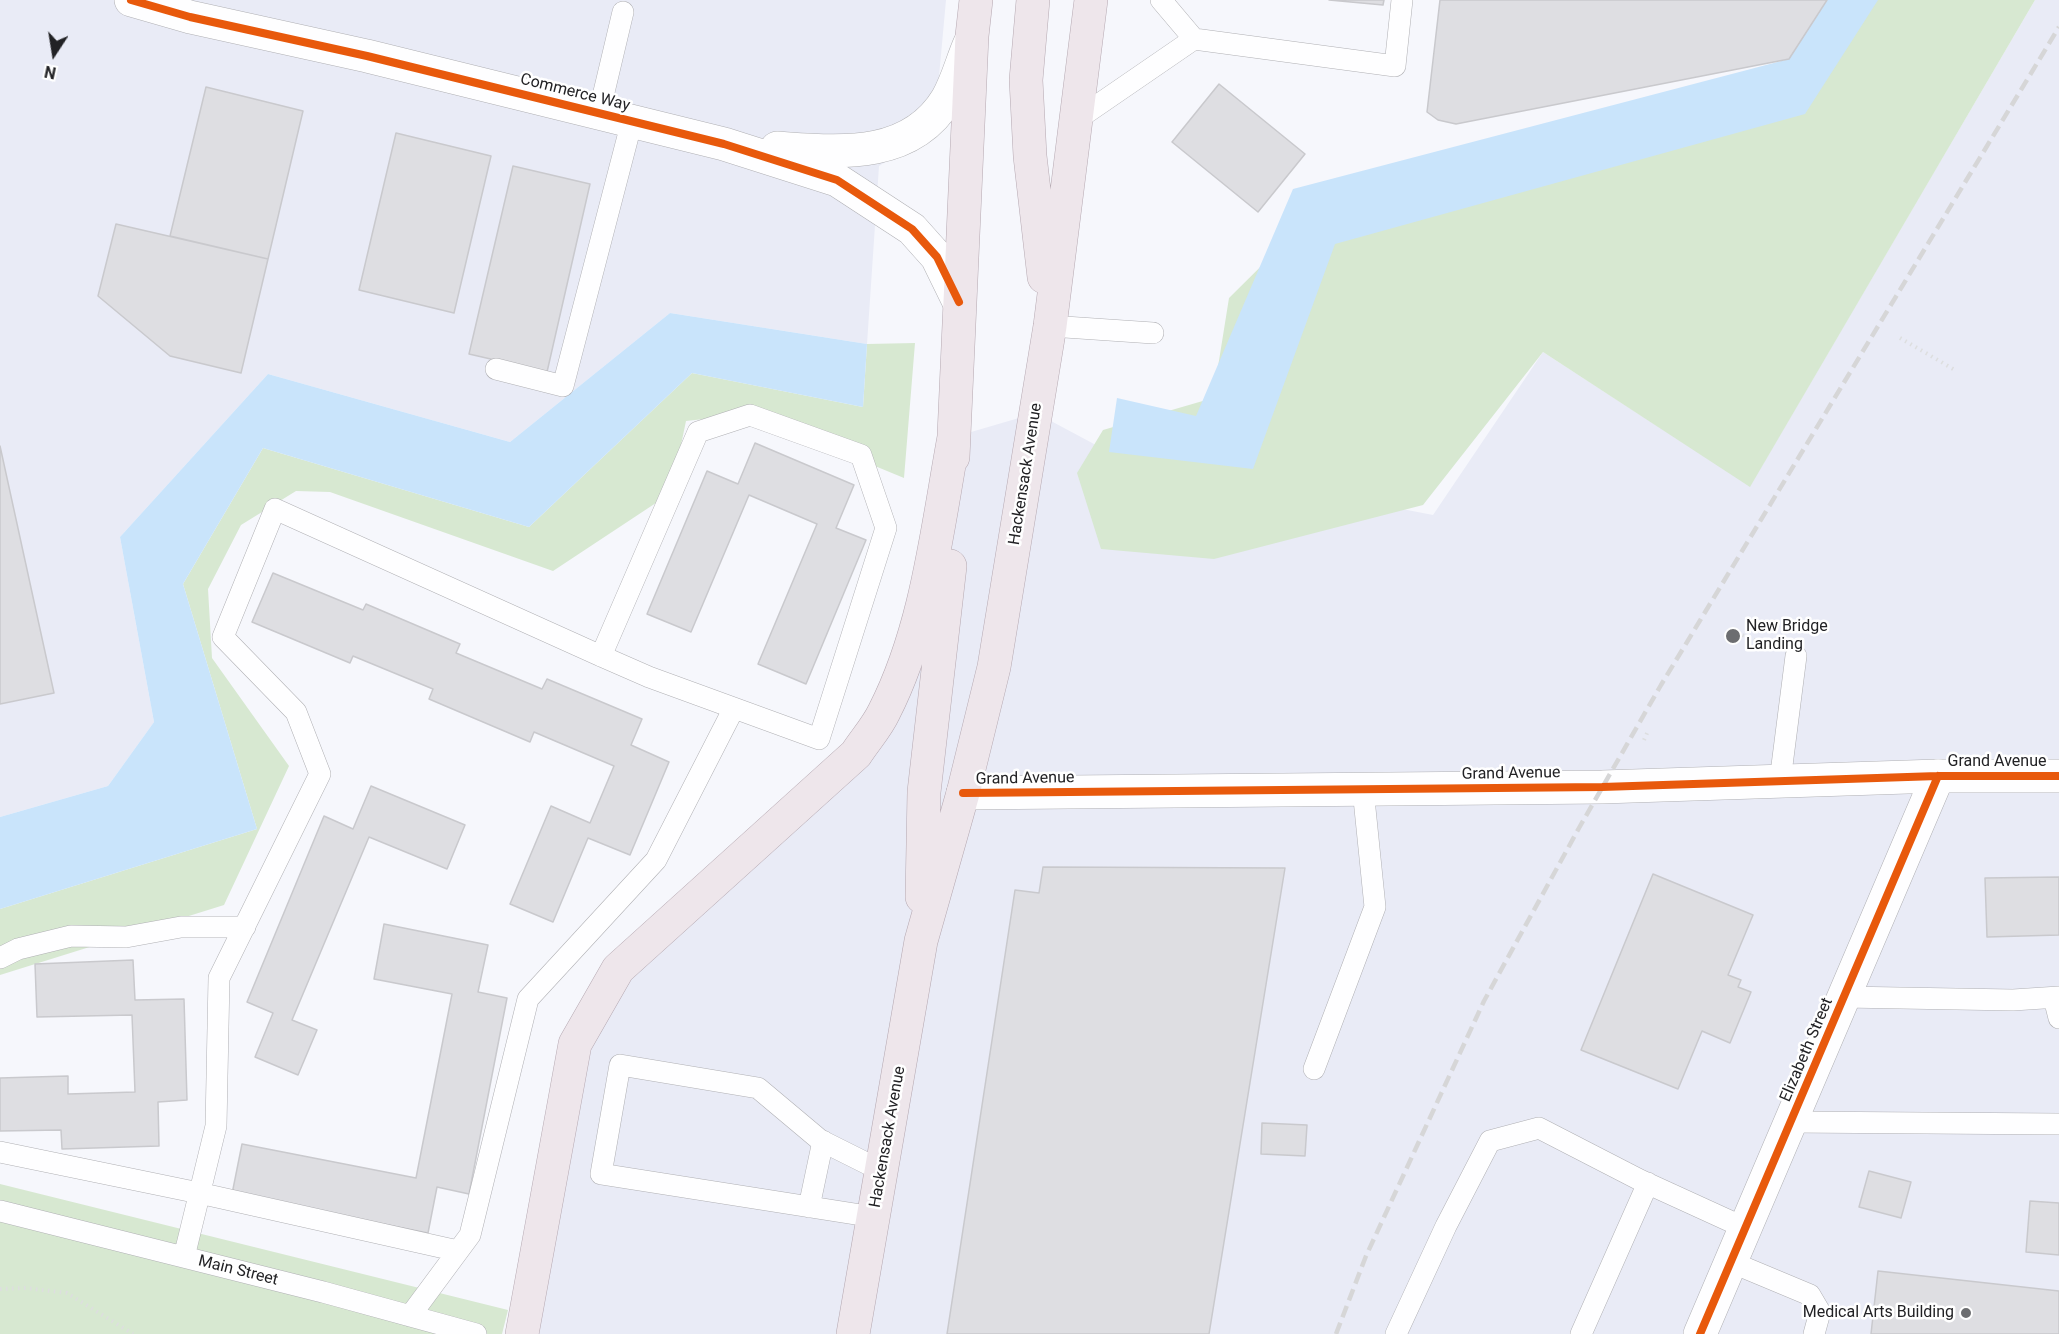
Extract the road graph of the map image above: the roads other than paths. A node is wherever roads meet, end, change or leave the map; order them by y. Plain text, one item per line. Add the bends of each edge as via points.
1 (131, 0) edge
2 (976, 0) edge
3 (1033, 0) edge
4 (1091, 0) edge
5 (1161, 0) edge
6 (1402, 0) edge
7 (623, 12) dead end
8 (972, 36) junction
9 (1194, 39) junction
10 (599, 114) junction
11 (1076, 120) junction
12 (632, 121) junction
13 (724, 144) junction
14 (959, 302) junction
15 (1050, 326) junction
16 (1154, 333) dead end
17 (496, 369) dead end
18 (954, 437) junction
19 (601, 656) junction
20 (1796, 656) road end
21 (734, 708) junction
22 (819, 739) junction
23 (856, 754) junction
24 (1938, 776) junction
25 (2059, 776) edge
26 (1780, 781) junction
27 (1363, 789) junction
28 (963, 793) junction
29 (245, 927) junction
30 (921, 941) junction
31 (0, 958) edge
32 (1844, 997) junction
33 (2057, 1004) edge
34 (1314, 1069) dead end
35 (1790, 1122) junction
36 (2059, 1124) edge
37 (823, 1142) junction
38 (0, 1152) edge
39 (882, 1171) junction
40 (1648, 1183) junction
41 (199, 1193) junction
42 (809, 1207) junction
43 (0, 1211) edge
44 (874, 1217) junction
45 (1745, 1228) junction
46 (458, 1251) junction
47 (184, 1257) junction
48 (1731, 1262) junction
49 (410, 1316) junction
50 (476, 1334) edge
51 (522, 1334) edge
52 (853, 1334) edge
53 (1396, 1334) edge
54 (1581, 1334) edge
55 (1700, 1334) edge
56 (1814, 1334) edge

1 - 10 street, Commerce Way
2 - 8 main road, Hackensack Avenue
3 - 15 main road via 1026,80 1028,134
4 - 11 main road, Hackensack Avenue
5 - 9 lane
6 - 9 lane via 1395,66
7 - 10 lane
8 - 13 street, Commerce Way via 948,98 928,123 894,144 838,152
8 - 14 main road, Hackensack Avenue
9 - 11 lane
10 - 12 street, Commerce Way
11 - 15 main road, Hackensack Avenue
12 - 13 street, Commerce Way
12 - 17 lane via 563,386
13 - 14 street, Commerce Way via 837,180 889,213 912,229 938,257
14 - 18 main road, Hackensack Avenue
15 - 16 lane
15 - 28 main road, Hackensack Avenue via 994,667
18 - 23 main road via 926,586 904,668 883,714
18 - 30 main road, Hackensack Avenue via 951,556 924,792
19 - 21 lane
19 - 22 lane via 698,432 750,415 861,455 886,528
19 - 29 lane via 275,509 223,637 296,712 320,774
20 - 26 lane
21 - 22 lane
21 - 46 lane via 656,860 528,999 470,1235
22 - 23 lane
23 - 51 main road via 618,969 575,1044
24 - 25 street, Grand Avenue
24 - 26 street, Grand Avenue
24 - 32 street, Elizabeth Street
26 - 27 street, Grand Avenue
27 - 28 street, Grand Avenue
27 - 34 lane via 1375,907
28 - 30 main road, Hackensack Avenue
29 - 31 lane via 181,927 126,937 71,936 18,949
29 - 41 lane via 219,978 216,1126
30 - 39 main road, Hackensack Avenue
32 - 33 lane
32 - 35 street, Elizabeth Street
35 - 36 lane
35 - 45 street, Elizabeth Street
37 - 39 lane
37 - 42 lane
37 - 42 lane via 758,1088 620,1065 601,1174
38 - 41 lane
39 - 44 main road, Hackensack Avenue
40 - 45 lane
40 - 53 lane via 1539,1128 1490,1141
40 - 54 lane
41 - 46 lane
41 - 47 lane
42 - 44 lane
43 - 47 lane, Main Street
44 - 52 main road, Hackensack Avenue
45 - 48 street, Elizabeth Street
46 - 49 lane
47 - 49 lane, Main Street
48 - 55 street, Elizabeth Street
48 - 56 lane via 1810,1295 1820,1311
49 - 50 lane, Main Street

